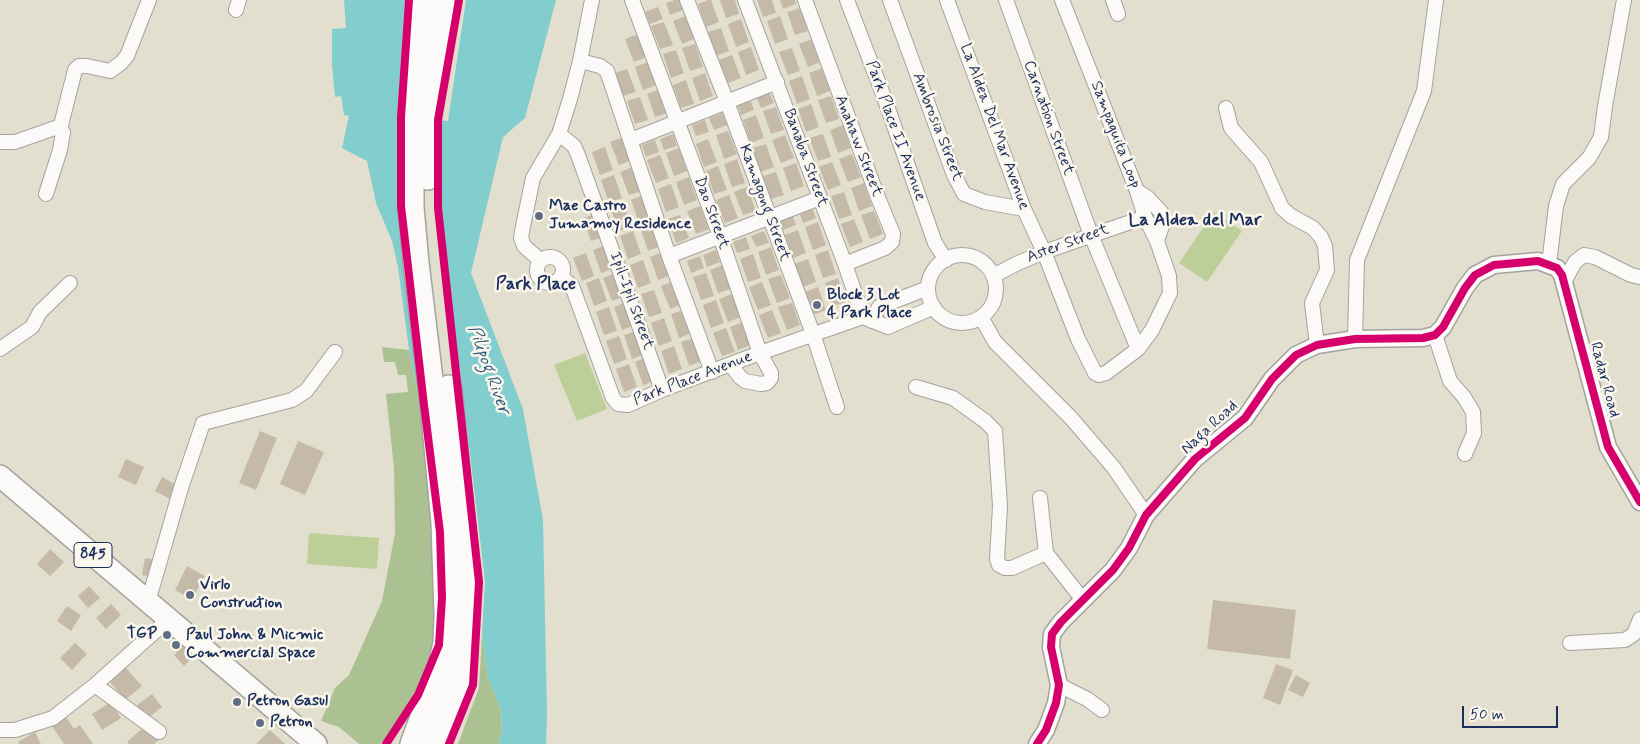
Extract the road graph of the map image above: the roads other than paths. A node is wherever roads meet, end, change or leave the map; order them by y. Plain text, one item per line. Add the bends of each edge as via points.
1 (149, 0) edge
2 (421, 0) edge
3 (442, 0) edge
4 (592, 0) edge
5 (687, 0) edge
6 (745, 0) edge
7 (805, 0) edge
8 (847, 0) edge
9 (890, 0) edge
10 (947, 0) edge
11 (1006, 0) edge
12 (1062, 0) edge
13 (1113, 0) edge
14 (1436, 0) edge
15 (1624, 0) edge
16 (637, 2) edge
17 (1118, 14) dead end
18 (580, 61) junction
19 (777, 82) junction
20 (727, 102) junction
21 (1226, 108) dead end
22 (419, 119) junction
23 (677, 121) junction
24 (60, 129) junction
25 (559, 134) junction
26 (631, 140) junction
27 (0, 142) edge
28 (1137, 191) junction
29 (46, 194) dead end
30 (820, 198) junction
31 (1024, 210) junction
32 (769, 217) junction
33 (1145, 217) junction
34 (1091, 235) junction
35 (720, 236) junction
36 (1156, 241) junction
37 (1044, 252) junction
38 (669, 256) junction
39 (946, 260) junction
40 (541, 261) junction
41 (845, 264) junction
42 (1550, 264) junction
43 (993, 276) junction
44 (561, 277) junction
45 (1640, 277) edge
46 (1564, 282) junction
47 (70, 283) dead end
48 (928, 288) junction
49 (934, 307) junction
50 (981, 317) junction
51 (868, 319) junction
52 (813, 334) junction
53 (1435, 335) junction
54 (1355, 339) junction
55 (1317, 345) junction
56 (0, 349) edge
57 (1138, 349) junction
58 (335, 352) dead end
59 (760, 353) junction
60 (731, 365) junction
61 (712, 372) junction
62 (916, 387) dead end
63 (662, 390) junction
64 (442, 404) junction
65 (837, 407) dead end
66 (1464, 454) dead end
67 (0, 476) edge
68 (1637, 492) edge
69 (1040, 498) dead end
70 (1146, 514) junction
71 (1046, 553) junction
72 (1083, 600) junction
73 (148, 602) junction
74 (169, 619) junction
75 (1640, 619) edge
76 (1570, 643) dead end
77 (95, 685) junction
78 (1060, 685) junction
79 (1102, 710) dead end
80 (424, 717) junction
81 (0, 730) edge
82 (159, 732) dead end
83 (316, 744) edge
84 (400, 744) edge
85 (414, 744) edge
86 (435, 744) edge
87 (1037, 744) edge

1 - 24 street via 122,63 110,71 88,66 79,66 76,70
2 - 22 highway
3 - 22 highway
4 - 18 street
5 - 20 street, Kamagong Street
6 - 19 street, Banaba Street
7 - 41 street, Anahaw Street via 893,234 892,242 885,248
8 - 39 street, Park Place II Avenue via 935,243
9 - 31 street, Ambrosia Street via 954,175 964,194
10 - 31 street, La Aldea Del Mar Avenue
11 - 34 street, Carnation Street
12 - 28 street, Sampaguita Loop
13 - 17 street
14 - 54 street via 1424,91 1357,260
15 - 42 street via 1602,137 1589,158 1563,184 1556,206
16 - 23 street, Dao Street
18 - 25 street
18 - 26 street via 607,71
19 - 20 street
19 - 30 street, Banaba Street
20 - 23 street
20 - 32 street, Kamagong Street
21 - 55 street via 1231,128 1261,162 1282,208 1312,228 1325,246 1327,270 1312,303
22 - 64 highway
23 - 26 street
23 - 35 street, Dao Street
24 - 27 street via 15,142
24 - 29 street via 63,132 61,143
25 - 40 street via 533,178 521,238 524,246
25 - 63 street, Ipil-Ipil Street via 574,146 578,155
26 - 38 street
28 - 33 street, Sampaguita Loop
28 - 36 street via 1161,212 1163,222
30 - 32 street
30 - 41 street, Banaba Street
31 - 37 street, La Aldea Del Mar Avenue
32 - 35 street
32 - 52 street, Kamagong Street
33 - 34 street, Aster Street
33 - 36 street, Sampaguita Loop
34 - 37 street, Aster Street
34 - 57 street, Carnation Street
35 - 38 street
35 - 59 street, Dao Street
36 - 57 street, Sampaguita Loop via 1169,276 1170,292 1152,330
37 - 43 street, Aster Street
37 - 57 street, Sampaguita Loop via 1095,373 1106,373
38 - 61 street
39 - 43 street via 959,256 976,258
39 - 48 street via 935,270
40 - 44 street via 548,257 557,259 562,266
40 - 44 street via 536,271 541,281 552,284
41 - 51 street, Banaba Street
42 - 46 street, Radar Road via 1557,268
42 - 53 street via 1538,261 1494,265 1474,275
43 - 50 street via 994,300
44 - 63 street, Park Place Avenue via 572,286 618,404 628,405
45 - 46 street via 1584,255 1575,262
46 - 68 street, Radar Road via 1608,447
47 - 56 street via 40,312 32,327
48 - 49 street
48 - 51 street, Park Place Avenue via 879,307
49 - 50 street via 950,321 971,322
49 - 51 street, Park Place Avenue via 888,327
50 - 70 street via 995,342 1071,418 1114,468
51 - 52 street, Park Place Avenue
52 - 59 street, Park Place Avenue
52 - 65 street, Kamagong Street
53 - 54 street, Naga Road
53 - 66 street via 1450,381 1473,412 1474,433
54 - 55 street, Naga Road
55 - 70 street, Naga Road via 1284,367 1245,418 1195,459
58 - 73 street via 306,391 292,400 203,423
59 - 60 street, Park Place Avenue
59 - 60 street, Dao Street via 771,373 767,383 745,381
60 - 61 street, Park Place Avenue
61 - 63 street, Park Place Avenue
62 - 71 street via 953,398 995,431 1000,506 997,559 1000,565 1012,568
64 - 80 highway via 447,614 443,660
64 - 86 highway via 466,584 466,627 457,682
67 - 73 main road, 845
69 - 71 street
70 - 72 street, Naga Road via 1129,548 1113,570
71 - 72 street
72 - 78 street, Naga Road via 1052,634 1051,647
73 - 74 main road, 845
74 - 77 street
74 - 83 main road, 845
75 - 76 street via 1634,634 1625,640
77 - 81 street via 53,718 15,730
77 - 82 street
78 - 79 street
78 - 87 street, Naga Road via 1046,730
80 - 84 highway
80 - 85 highway

